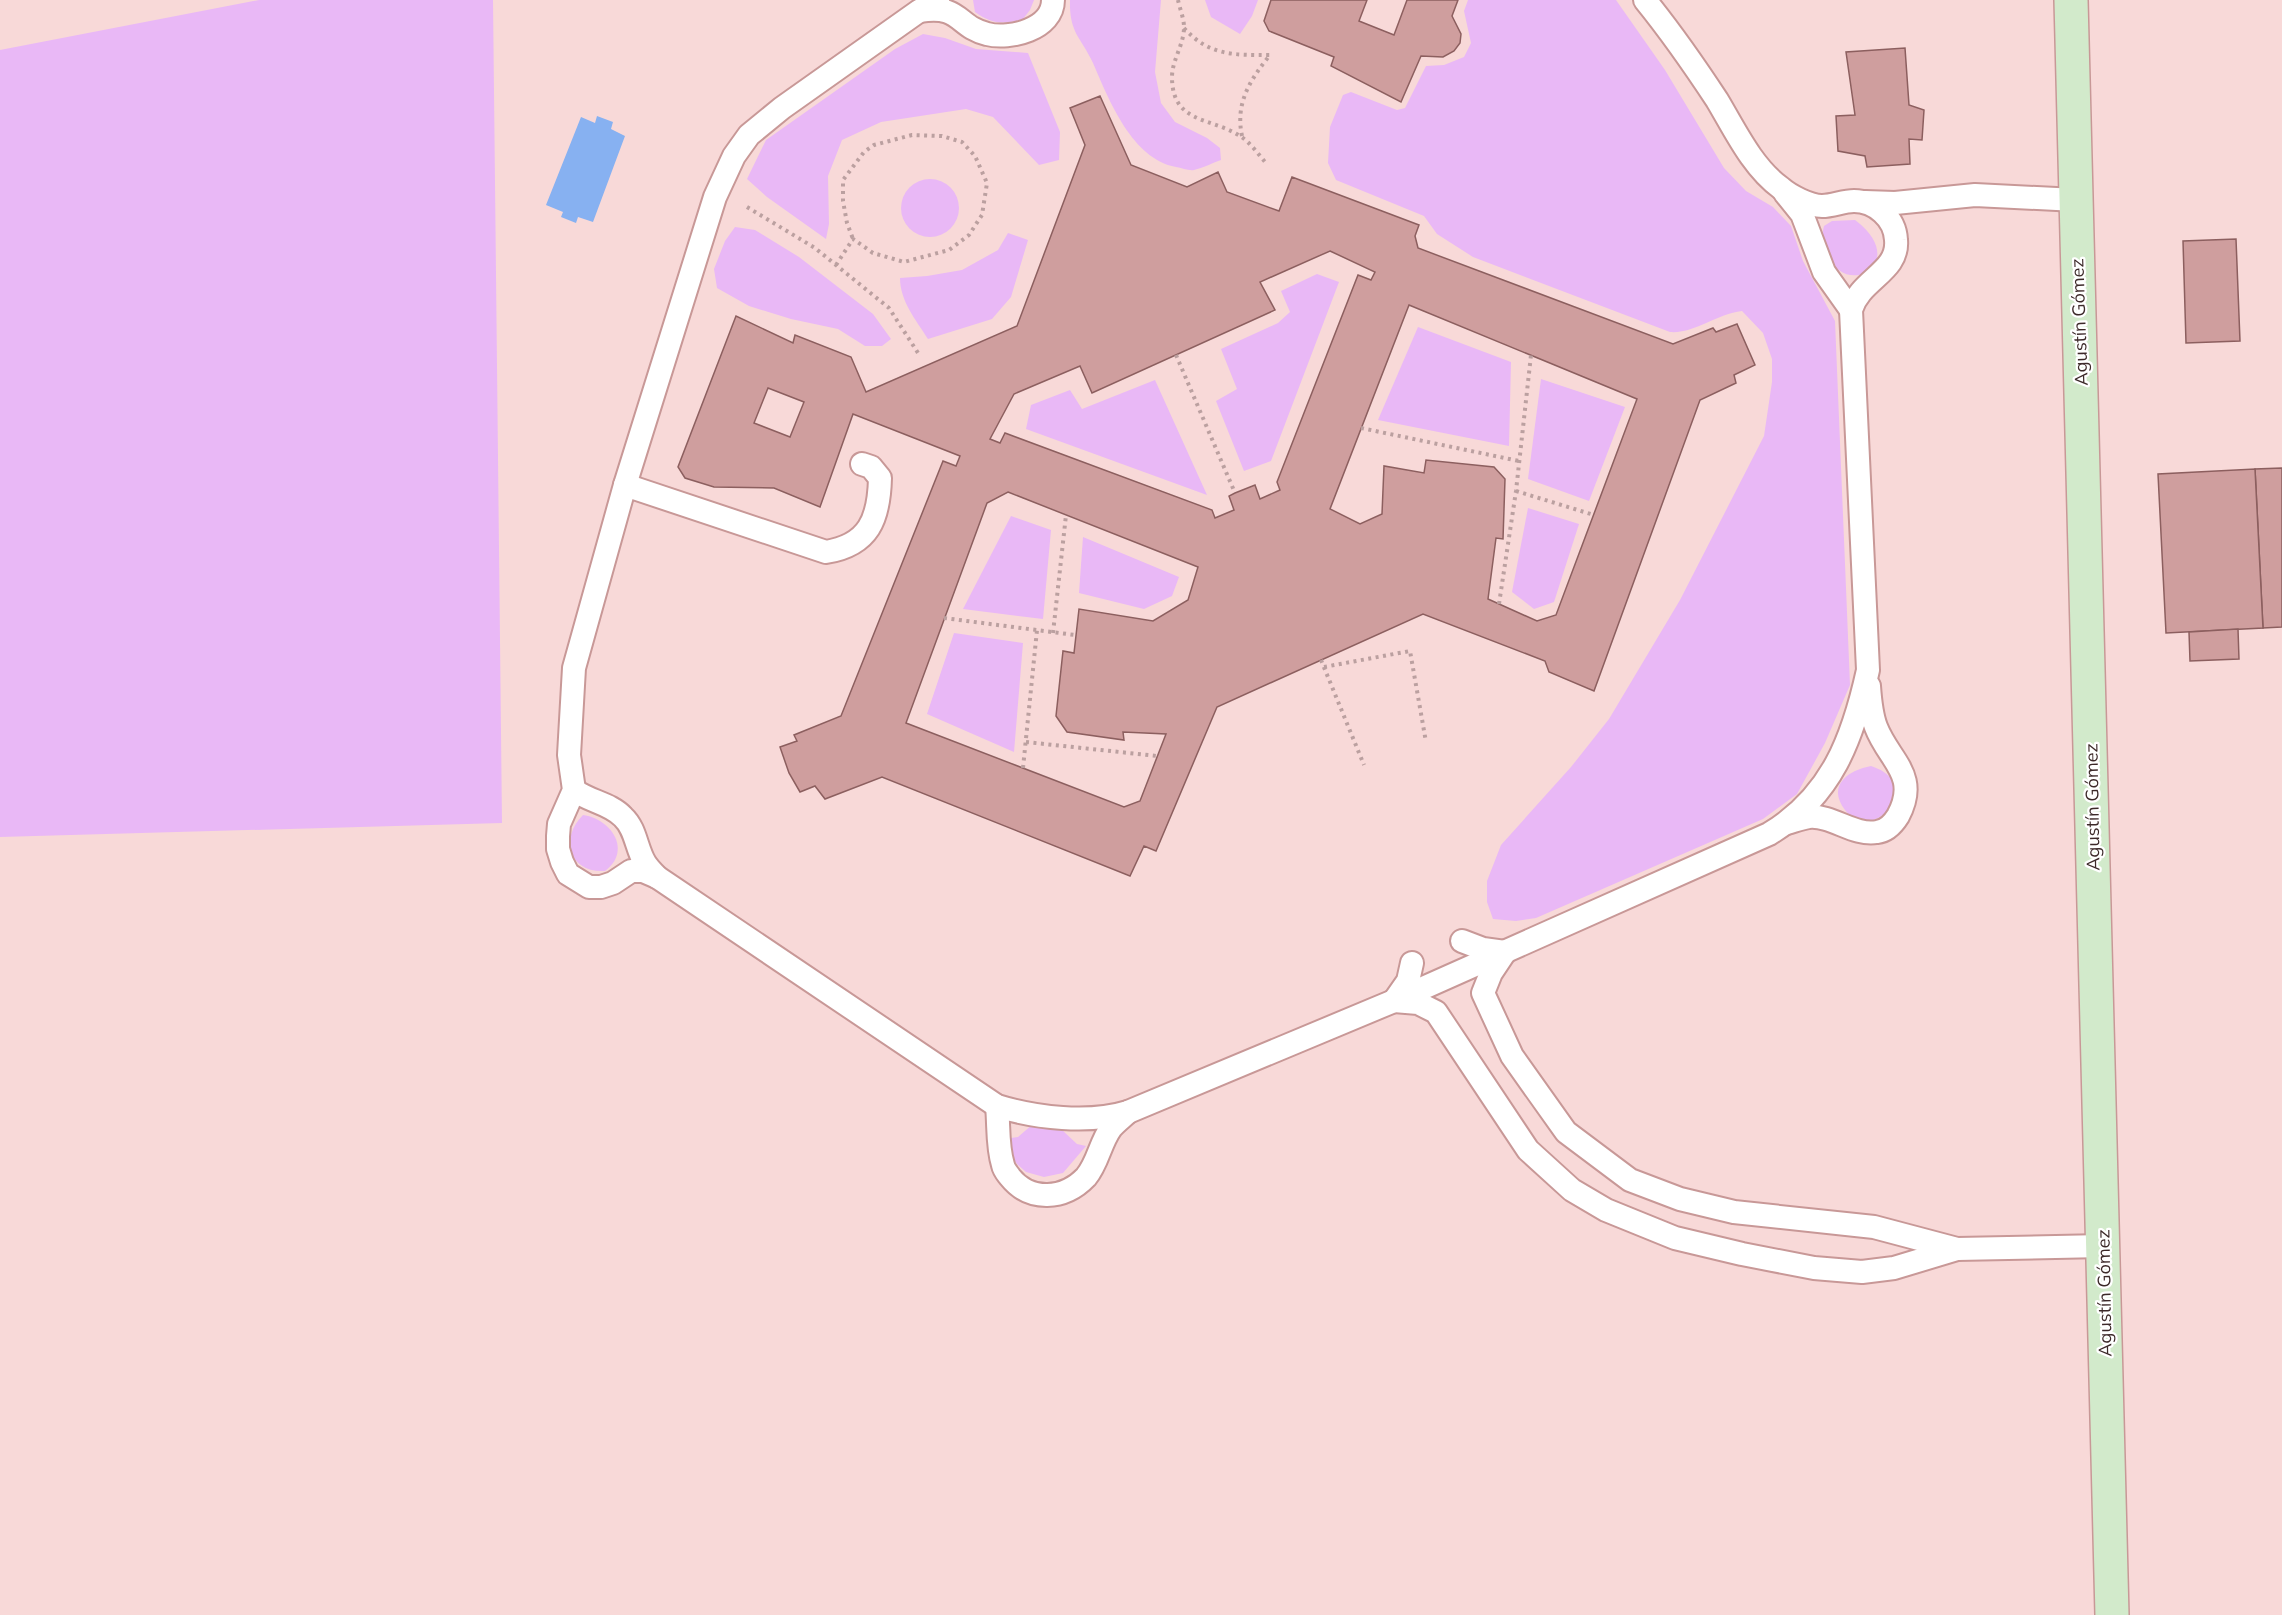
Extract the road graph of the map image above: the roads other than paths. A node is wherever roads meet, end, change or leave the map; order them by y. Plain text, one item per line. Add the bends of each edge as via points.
1 (1053, 0) edge
2 (1645, 0) edge
3 (2071, 0) edge
4 (928, 5) edge
5 (958, 9) edge
6 (1782, 189) junction
7 (1923, 199) junction
8 (2076, 200) junction
9 (1864, 201) junction
10 (1896, 240) junction
11 (1851, 310) junction
12 (862, 464) dead end
13 (625, 485) junction
14 (1869, 670) junction
15 (574, 790) junction
16 (1786, 823) junction
17 (657, 878) junction
18 (1462, 941) dead end
19 (1505, 952) junction
20 (1412, 963) dead end
21 (1394, 1001) junction
22 (997, 1106) junction
23 (1128, 1112) junction
24 (2103, 1246) junction
25 (1957, 1249) junction
26 (2112, 1615) edge

1 - 5 lane via 1045,20 1030,30 1007,35 986,34
2 - 6 lane via 1683,47 1761,170
3 - 8 main road, Agustín Gómez
4 - 5 lane via 950,12
4 - 13 lane via 782,108 749,135 734,156 715,196
6 - 9 lane via 1821,206
6 - 11 lane via 1802,214 1824,272
7 - 8 lane via 1976,195
7 - 9 lane via 1895,203
7 - 10 lane via 1904,211
8 - 24 main road, Agustín Gómez
9 - 10 lane via 1883,211
10 - 11 lane via 1891,262 1859,291
11 - 14 lane
12 - 13 lane via 871,467 880,478 878,509 858,540 849,547 826,552
13 - 15 lane via 574,668 569,755
14 - 16 lane via 1845,748 1815,795
14 - 16 lane via 1875,726 1904,774 1902,808 1893,824 1878,832 1862,832 1810,817
15 - 17 lane via 611,807 624,818
15 - 17 lane via 559,824 558,837 560,856 568,874 589,887 607,885 631,871 643,871
16 - 19 lane
17 - 22 lane
18 - 19 lane
19 - 21 lane
19 - 25 lane via 1483,993 1512,1056 1566,1132 1630,1180 1680,1199 1734,1212 1874,1227
20 - 21 lane via 1408,981
21 - 23 lane
21 - 25 lane via 1418,1003 1436,1012 1528,1150 1572,1190 1606,1210 1675,1238 1814,1268 1862,1272 1894,1268
22 - 23 lane via 1024,1114 1088,1118
22 - 23 lane via 998,1143 1004,1168 1017,1186 1033,1195 1071,1190 1096,1161 1112,1127
24 - 25 lane
24 - 26 main road, Agustín Gómez

